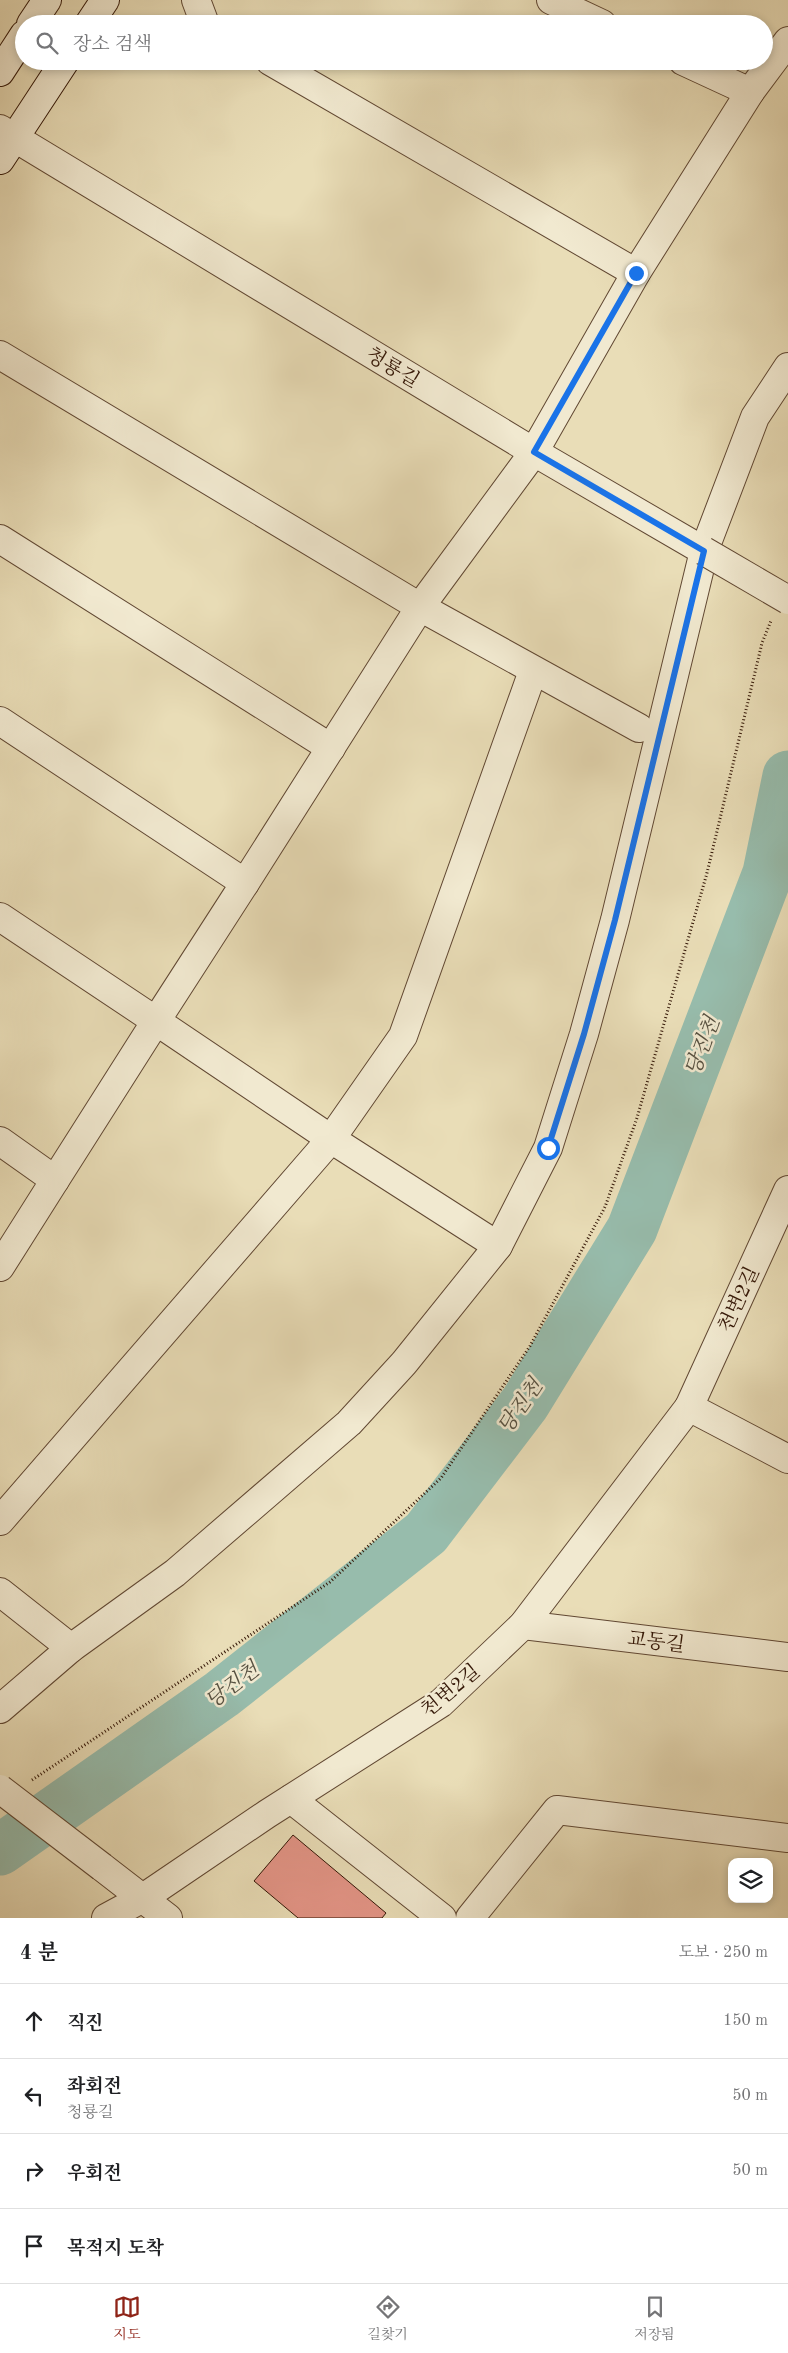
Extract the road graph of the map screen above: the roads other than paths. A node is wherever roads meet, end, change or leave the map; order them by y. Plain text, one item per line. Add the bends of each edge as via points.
1 (47, 0) edge
2 (105, 0) edge
3 (196, 0) edge
4 (551, 0) edge
5 (37, 15) edge
6 (95, 15) edge
7 (202, 15) edge
8 (583, 15) edge
9 (788, 41) edge
10 (15, 49) edge
11 (773, 61) edge
12 (57, 70) edge
13 (286, 70) edge
14 (702, 70) edge
15 (766, 70) edge
16 (0, 72) edge
17 (750, 92) junction
18 (5, 142) edge
19 (636, 273) junction
20 (0, 355) edge
21 (788, 367) edge
22 (534, 452) junction
23 (0, 539) edge
24 (704, 551) junction
25 (788, 600) edge
26 (420, 607) junction
27 (533, 671) junction
28 (0, 721) edge
29 (639, 728) dead end
30 (330, 748) junction
31 (245, 883) junction
32 (0, 917) edge
33 (156, 1021) junction
34 (331, 1139) junction
35 (0, 1142) edge
36 (55, 1180) junction
37 (788, 1190) edge
38 (498, 1246) junction
39 (0, 1267) edge
40 (689, 1407) junction
41 (788, 1459) edge
42 (0, 1522) edge
43 (0, 1592) edge
44 (523, 1625) junction
45 (71, 1648) junction
46 (788, 1657) edge
47 (0, 1708) edge
48 (0, 1789) edge
49 (291, 1799) junction
50 (788, 1838) edge
51 (143, 1898) junction
52 (106, 1918) edge
53 (168, 1918) edge
54 (442, 1918) edge
55 (470, 1918) edge

1 - 5 street
2 - 6 street
3 - 7 street
4 - 8 street
9 - 11 street
10 - 16 street
12 - 18 street
13 - 19 street
14 - 17 street
15 - 17 street
17 - 19 street
18 - 22 street, 청룡길
19 - 22 street
20 - 26 street
21 - 24 street via 755,417
22 - 24 street, 청룡길
22 - 26 street
23 - 30 street
24 - 25 street, 청룡길, bridge
24 - 38 street via 615,920 584,1034 548,1148
26 - 27 street
26 - 30 street
27 - 29 street
27 - 34 street via 403,1036
28 - 31 street
30 - 31 street
31 - 33 street
32 - 33 street
33 - 34 street
33 - 36 street
34 - 38 street
34 - 42 street
35 - 36 street
36 - 39 street
37 - 40 street, 천변2길
38 - 45 street via 404,1363 349,1423 175,1573
40 - 41 street
40 - 44 street, 천변2길
43 - 45 street
44 - 46 street, 교동길
44 - 49 street, 천변2길 via 440,1703
45 - 47 street
48 - 51 street, bridge
49 - 51 street, 천변2길
49 - 54 street
50 - 55 street via 557,1810
51 - 52 street, 천변2길
51 - 53 street

